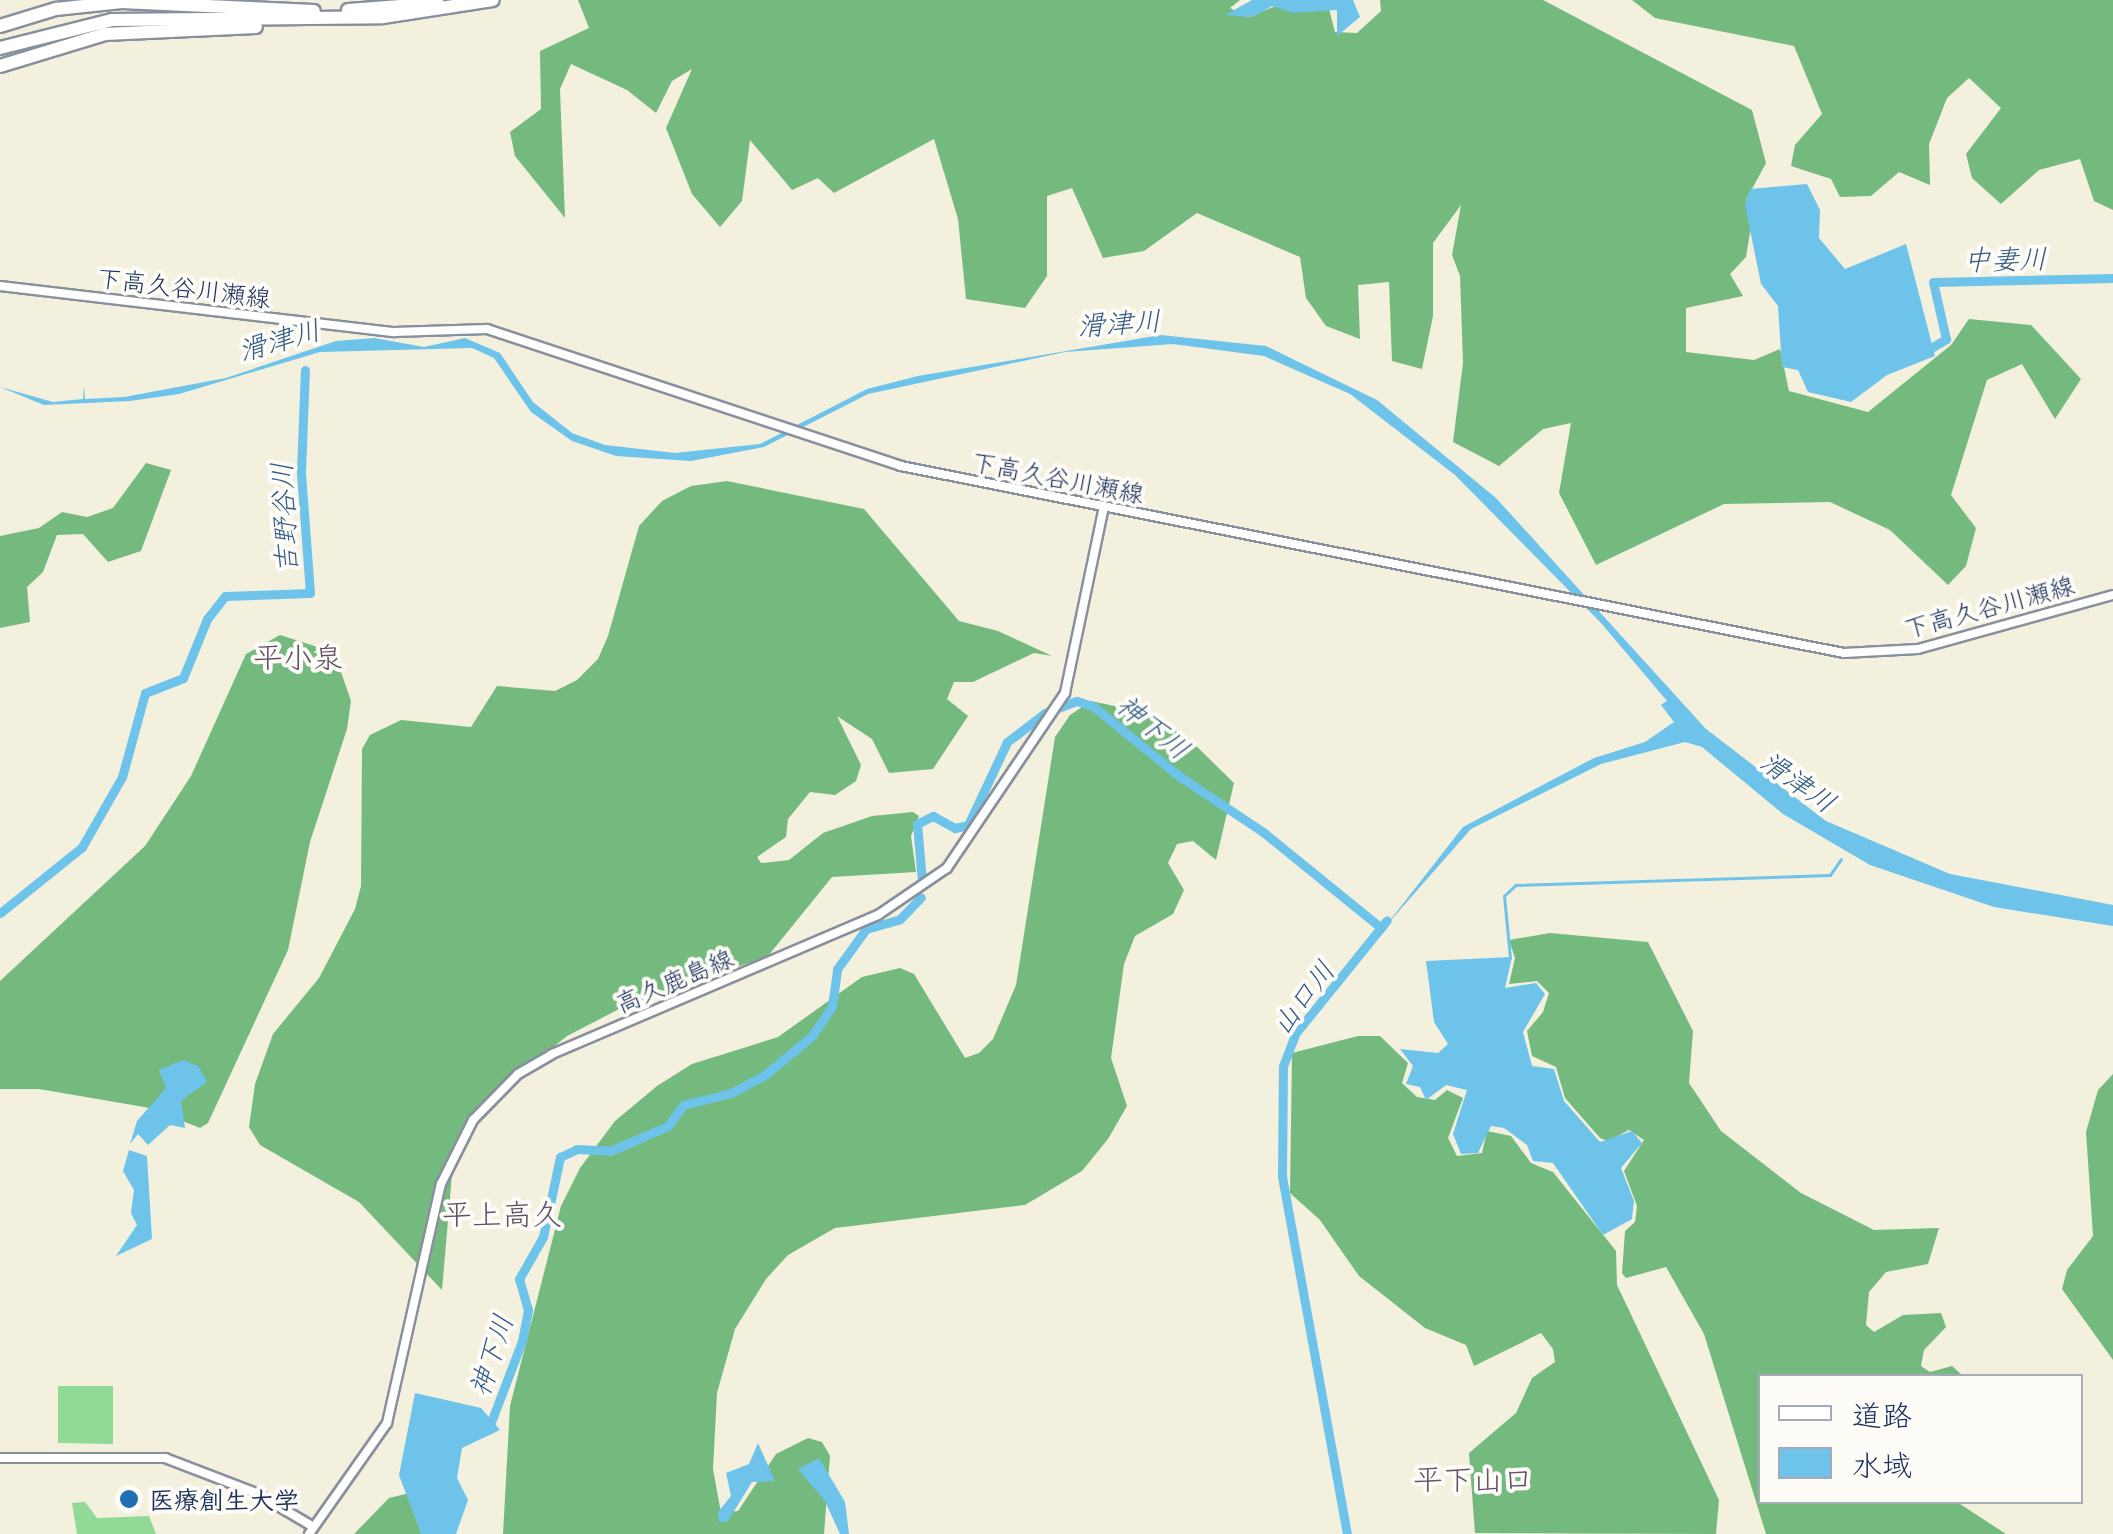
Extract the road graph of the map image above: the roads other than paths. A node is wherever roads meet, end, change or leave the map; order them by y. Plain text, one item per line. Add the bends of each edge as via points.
1 (454, 0) edge
2 (493, 0) edge
3 (314, 11) junction
4 (363, 18) junction
5 (0, 26) edge
6 (0, 44) edge
7 (0, 66) edge
8 (0, 286) edge
9 (1104, 507) junction
10 (2113, 595) edge
11 (0, 1458) edge
12 (310, 1530) edge

1 - 3 highway
2 - 4 highway
3 - 5 highway via 111,3
3 - 6 highway via 102,13
4 - 6 highway via 112,20
4 - 7 highway via 105,34
8 - 9 main road, 下高久谷川瀬線 via 394,332 478,327 901,466
9 - 10 main road, 下高久谷川瀬線 via 1875,654 1918,649
9 - 12 main road, 高久鹿島線 via 1062,700 963,849 929,884 552,1054 488,1101 461,1138 441,1184 388,1423
11 - 12 main road via 165,1458 256,1493

